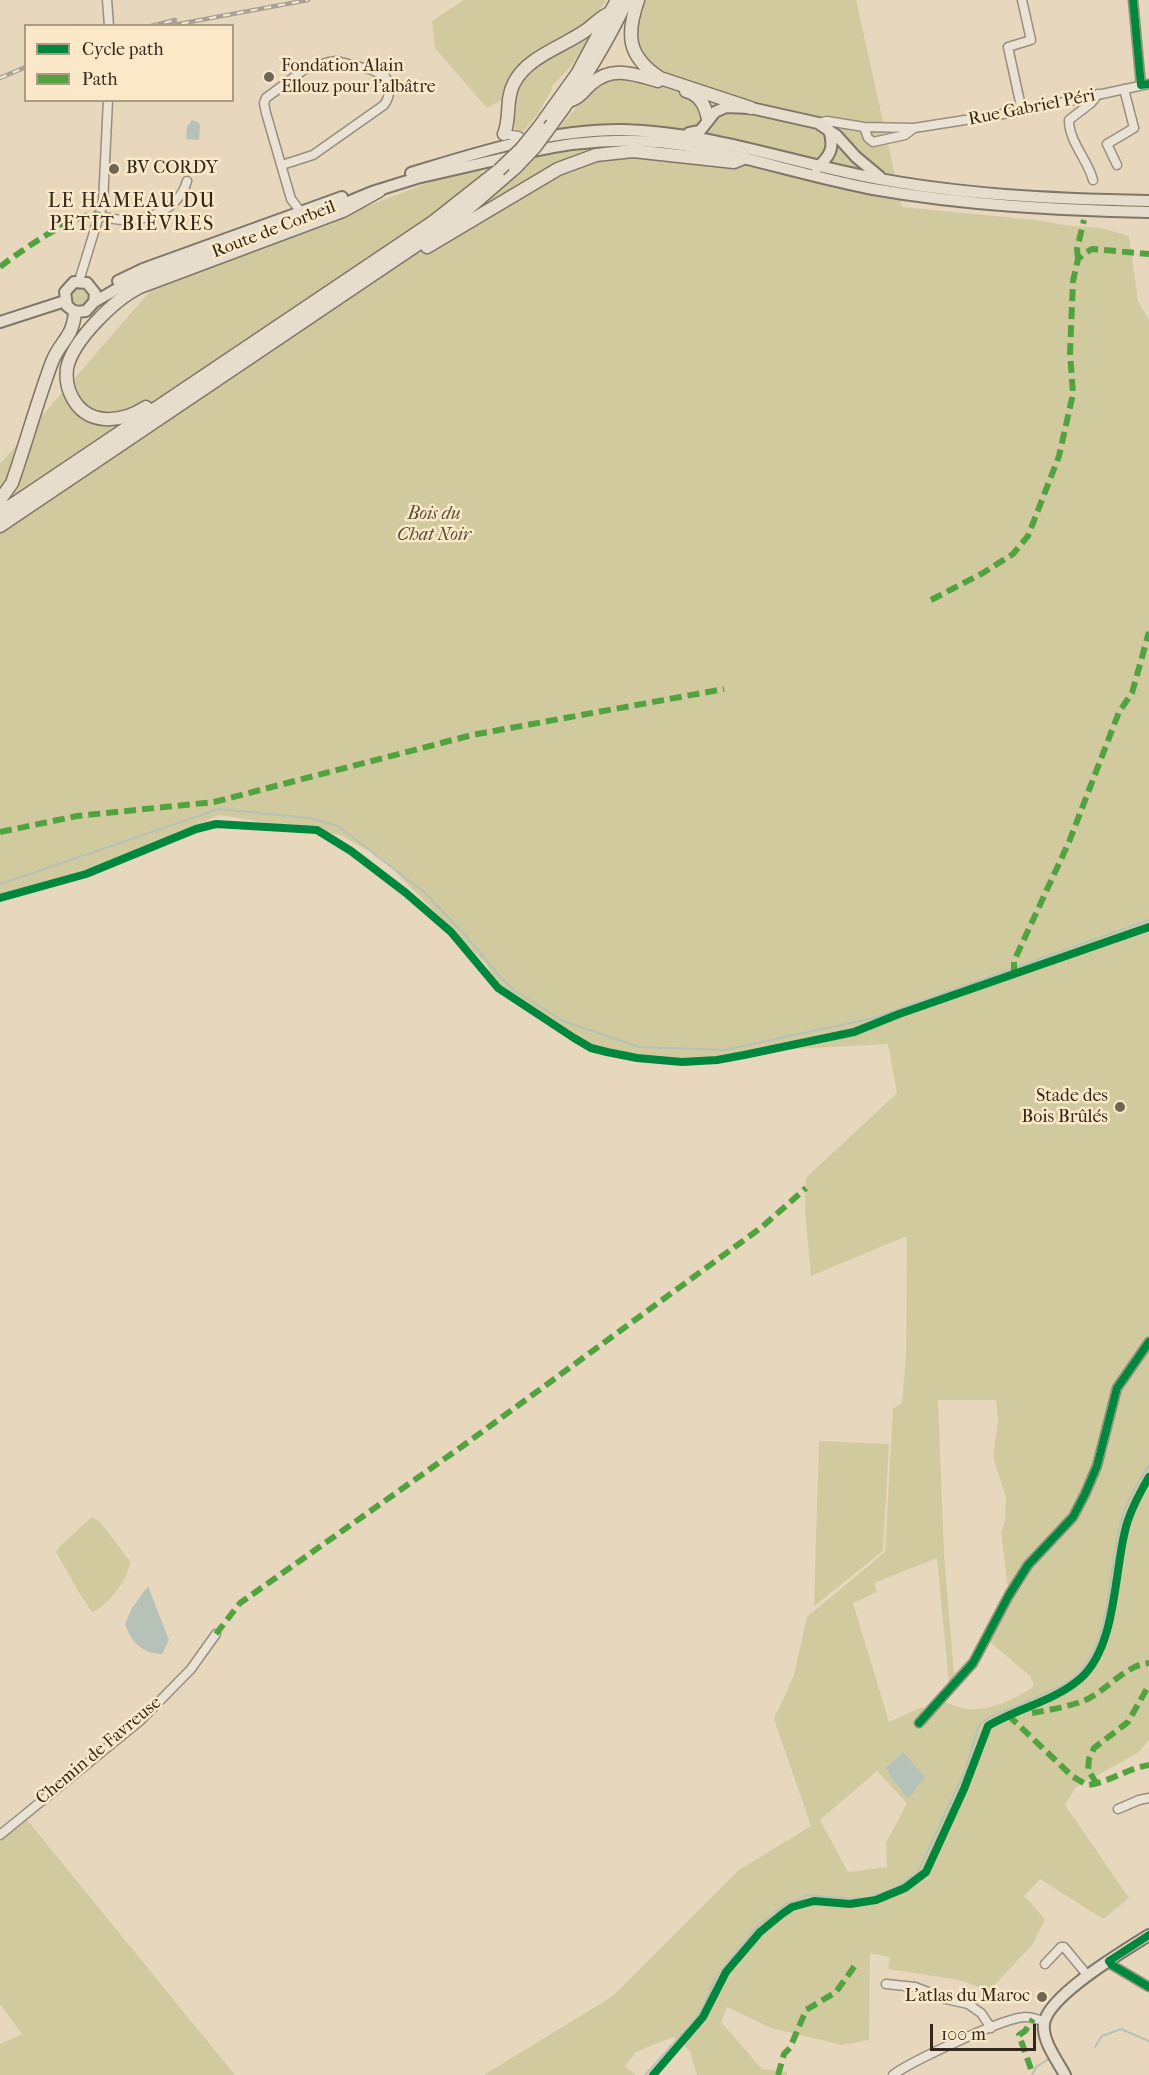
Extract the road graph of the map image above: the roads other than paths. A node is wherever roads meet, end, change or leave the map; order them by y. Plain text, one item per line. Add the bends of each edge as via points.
1 (107, 0) edge
2 (617, 0) edge
3 (627, 0) edge
4 (638, 0) edge
5 (1022, 0) edge
6 (1133, 0) edge
7 (612, 12) junction
8 (109, 24) edge
9 (1145, 85) edge
10 (1124, 89) junction
11 (1098, 94) junction
12 (569, 101) junction
13 (108, 102) edge
14 (751, 108) junction
15 (1022, 111) junction
16 (708, 118) junction
17 (818, 123) junction
18 (545, 126) junction
19 (864, 127) junction
20 (914, 128) junction
21 (829, 130) junction
22 (504, 134) junction
23 (684, 135) junction
24 (525, 140) junction
25 (478, 153) junction
26 (744, 158) junction
27 (282, 165) junction
28 (820, 165) junction
29 (1117, 165) dead end
30 (810, 174) junction
31 (883, 179) junction
32 (1094, 180) dead end
33 (187, 181) dead end
34 (379, 191) junction
35 (291, 199) junction
36 (1149, 201) edge
37 (301, 212) junction
38 (1149, 212) edge
39 (100, 215) junction
40 (287, 222) junction
41 (387, 263) junction
42 (79, 281) junction
43 (93, 288) junction
44 (65, 301) junction
45 (94, 302) junction
46 (75, 312) junction
47 (0, 322) edge
48 (159, 407) junction
49 (0, 500) edge
50 (0, 513) edge
51 (0, 526) edge
52 (1149, 1342) edge
53 (216, 1634) dead end
54 (919, 1723) dead end
55 (1149, 1798) edge
56 (1118, 1809) dead end
57 (0, 1835) edge
58 (1149, 1935) edge
59 (1109, 1960) junction
60 (1046, 1964) dead end
61 (1088, 1976) junction
62 (886, 1984) dead end
63 (1149, 1987) edge
64 (1044, 2021) junction
65 (991, 2028) junction
66 (893, 2075) edge
67 (1065, 2075) edge

1 - 8 street
2 - 7 highway
3 - 12 highway via 601,52
4 - 14 highway via 630,25 632,45 649,70 660,78
5 - 15 street via 1031,40 1008,47
6 - 9 street
7 - 18 highway
7 - 22 highway via 519,75 511,91
9 - 10 street, Rue Gabriel Péri
10 - 11 street, Rue Gabriel Péri
10 - 29 street via 1134,128 1107,144
11 - 15 street, Rue Gabriel Péri
11 - 32 street via 1069,120
12 - 16 highway via 578,99 600,77 625,72 693,93
12 - 18 highway
13 - 39 street
14 - 16 main road via 726,107
14 - 17 main road
15 - 20 street, Rue Gabriel Péri
16 - 23 main road via 700,131
17 - 19 street
17 - 21 main road
18 - 41 highway, bridge via 535,147 470,207
18 - 48 highway, bridge via 499,170 432,222
19 - 20 street, Rue Gabriel Péri
19 - 20 street, Rue Gabriel Péri via 873,142 905,135
21 - 28 main road via 831,153
21 - 31 main road
22 - 24 street
22 - 25 main road
23 - 24 main road, Route de Corbeil via 624,130
23 - 28 main road, Route de Corbeil
24 - 25 main road, Route de Corbeil
25 - 37 main road, Route de Corbeil
26 - 30 main road, Route de Corbeil
26 - 34 main road, Route de Corbeil via 678,145 599,142 542,149 417,178
26 - 41 highway via 734,162 633,151 579,160 403,260
27 - 27 street via 264,103 268,95 305,69 329,62 385,76 389,94 384,105 313,155
27 - 35 street
28 - 30 main road
28 - 31 main road, Route de Corbeil
30 - 38 main road, Route de Corbeil via 973,204
31 - 36 main road, Route de Corbeil via 1023,197
33 - 39 street via 179,199 153,215 122,220
34 - 40 main road, Route de Corbeil via 321,214
34 - 48 highway via 343,211 140,287 110,307 85,336 67,368 71,396 81,409 97,419 119,419 149,405
35 - 37 street
35 - 40 street
37 - 40 main road, Route de Corbeil
39 - 42 street
40 - 43 main road, Route de Corbeil via 143,269 105,288
40 - 45 main road, Route de Corbeil via 138,279
41 - 51 highway
42 - 43 main road
42 - 44 main road via 67,288
43 - 45 main road
44 - 46 main road
44 - 47 main road
45 - 46 main road, Route de Corbeil via 86,311
46 - 49 highway via 70,335 53,360 12,483
48 - 50 highway
52 - 54 street via 1117,1389 1097,1466 1073,1516 1028,1565 973,1663
53 - 57 street, Chemin de Favreuse via 191,1669 141,1720
55 - 56 street
58 - 59 main road
59 - 61 main road
59 - 63 street
60 - 61 street via 1064,1947
61 - 64 main road via 1059,1999
62 - 65 street via 915,1987 968,2004 981,2013
64 - 65 street via 1025,2017
64 - 67 main road via 1046,2039
65 - 66 street via 926,2055

